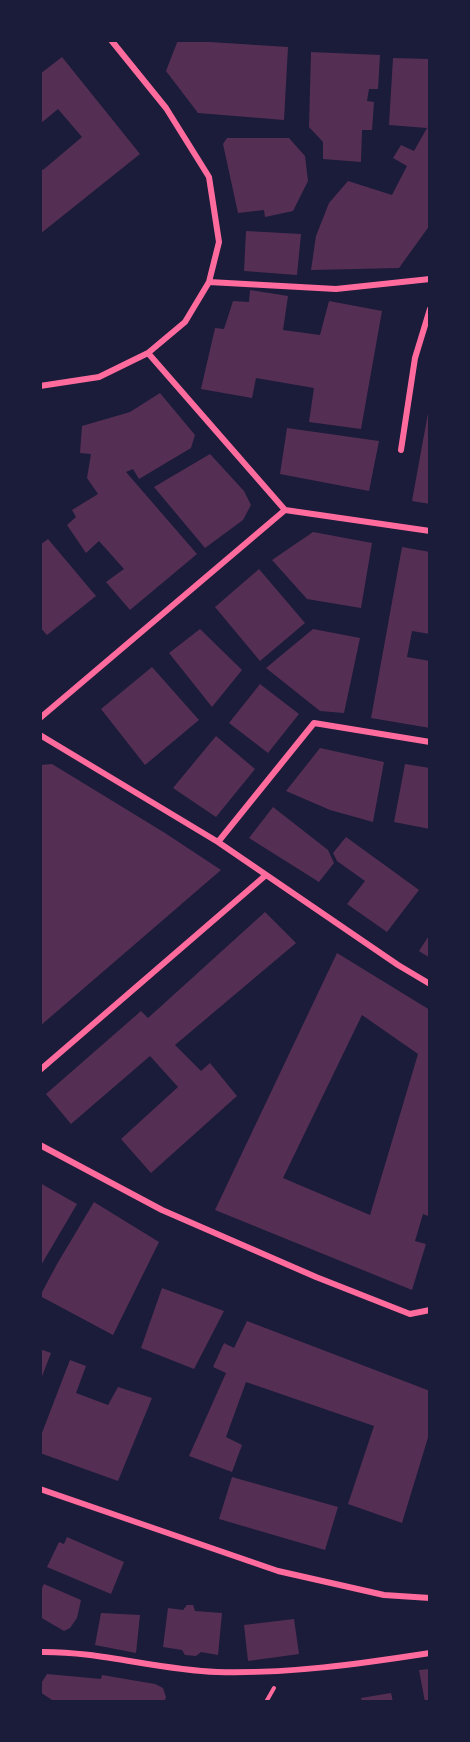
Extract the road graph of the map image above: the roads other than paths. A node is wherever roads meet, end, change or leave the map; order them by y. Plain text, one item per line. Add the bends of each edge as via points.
1 (111, 40) edge
2 (429, 279) edge
3 (209, 282) junction
4 (429, 309) edge
5 (148, 353) junction
6 (40, 386) edge
7 (401, 450) dead end
8 (285, 510) junction
9 (429, 531) edge
10 (40, 718) edge
11 (40, 735) edge
12 (429, 742) edge
13 (218, 842) junction
14 (266, 875) junction
15 (429, 984) edge
16 (40, 1070) edge
17 (40, 1145) edge
18 (429, 1310) edge
19 (40, 1489) edge
20 (429, 1598) edge
21 (40, 1652) edge
22 (429, 1653) edge

1 - 3 street via 166,108 209,177 219,242
2 - 3 street via 336,289
3 - 5 street via 185,322
4 - 7 street via 415,358
5 - 6 street via 99,377
5 - 8 street
8 - 9 street
8 - 10 street
11 - 13 street
12 - 13 street via 314,723
13 - 14 street
14 - 15 street
14 - 16 street
17 - 18 street via 162,1210 305,1272 410,1314
19 - 20 street via 278,1571 384,1595
21 - 22 street via 64,1651 216,1672 338,1667

